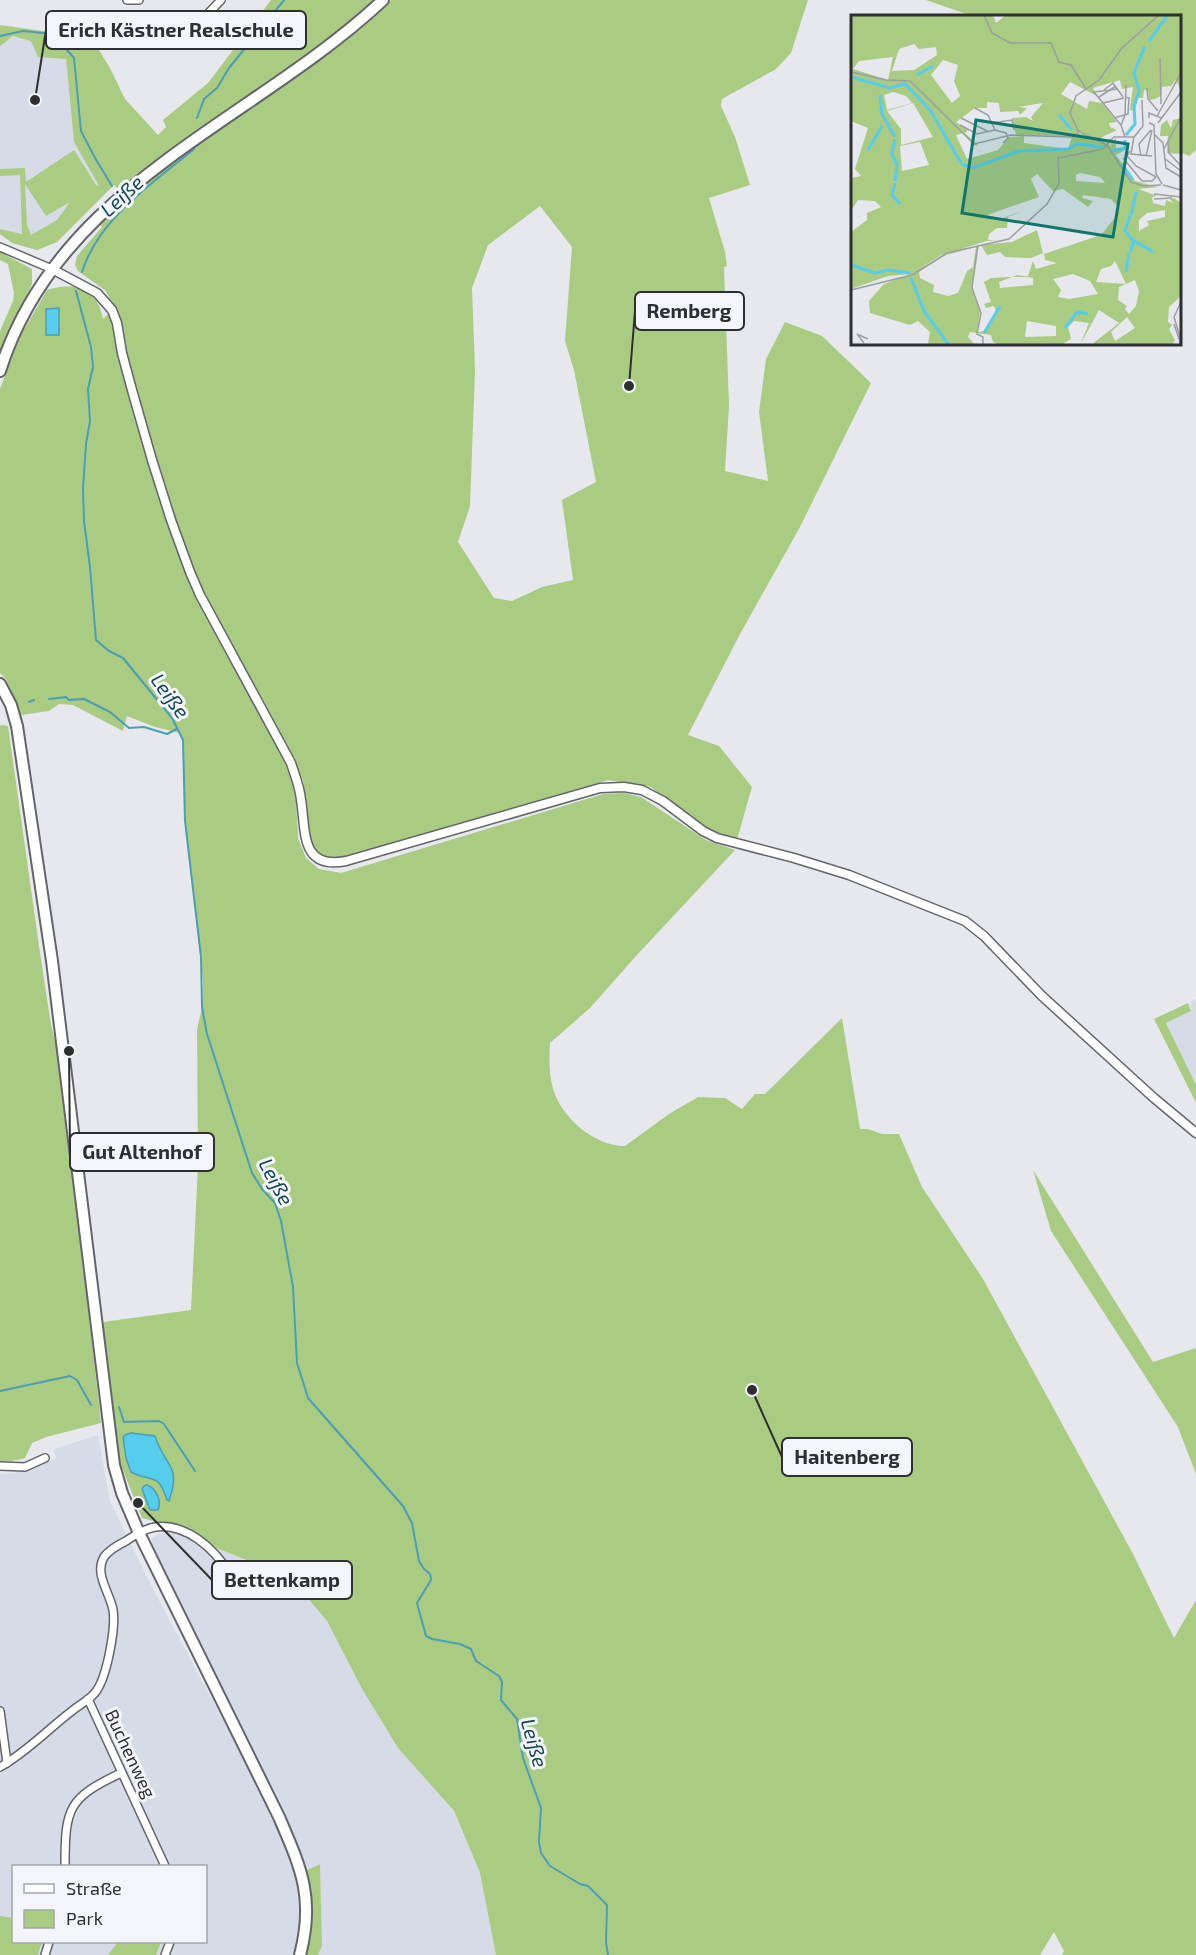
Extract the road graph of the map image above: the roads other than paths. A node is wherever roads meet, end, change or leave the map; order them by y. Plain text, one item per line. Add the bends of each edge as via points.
1 (127, 0) edge
2 (139, 0) edge
3 (221, 0) edge
4 (383, 0) edge
5 (180, 44) dead end
6 (2, 248) edge
7 (52, 269) junction
8 (0, 370) edge
9 (0, 684) edge
10 (1196, 1133) edge
11 (45, 1458) dead end
12 (0, 1466) edge
13 (139, 1533) junction
14 (228, 1573) dead end
15 (88, 1699) junction
16 (0, 1711) edge
17 (4, 1765) edge
18 (121, 1773) junction
19 (65, 1865) edge
20 (165, 1865) edge
21 (300, 1955) edge

1 - 2 street
3 - 5 street
4 - 7 main road via 331,43 146,174 108,208
6 - 7 street
7 - 8 main road via 26,311
7 - 10 street via 97,293 116,317 132,390 178,542 200,595 292,766 300,790 306,841 317,858 346,861 600,788 642,790 717,838 849,875 965,921 1042,996
9 - 13 main road via 17,726 52,961 111,1442 119,1484
11 - 12 street via 25,1467
13 - 14 street via 160,1527 190,1534 214,1553
13 - 15 street, Buchenweg via 111,1551 102,1563 101,1574 113,1621 106,1670 97,1691
13 - 21 main road via 294,1852 306,1898
15 - 17 street
15 - 18 street, Buchenweg
16 - 17 street
18 - 19 street via 92,1788 75,1803 67,1823
18 - 20 street, Buchenweg

